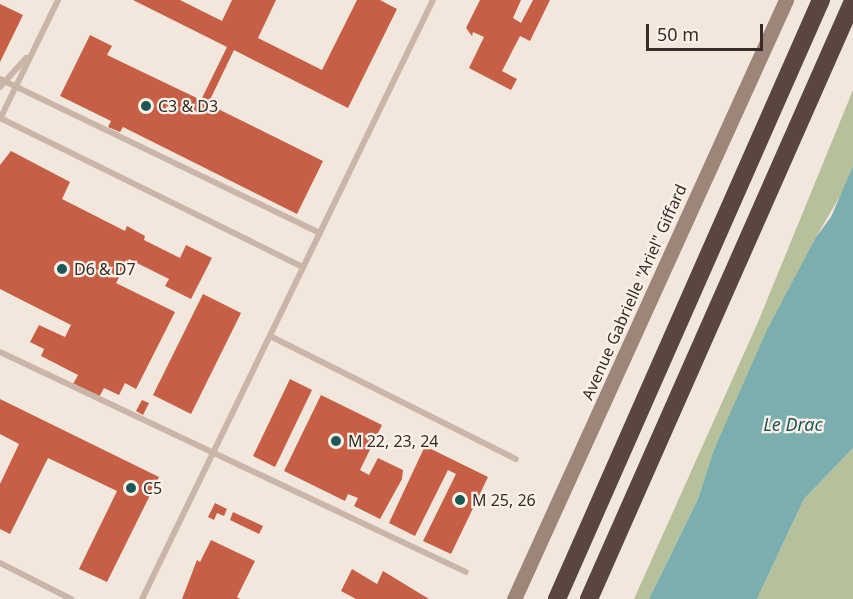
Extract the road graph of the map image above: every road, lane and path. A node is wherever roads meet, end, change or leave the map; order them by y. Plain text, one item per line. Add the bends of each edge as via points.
1 (58, 0) edge
2 (433, 0) edge
3 (786, 0) edge
4 (821, 0) edge
5 (853, 1) edge
6 (31, 53) junction
7 (3, 80) edge
8 (15, 86) junction
9 (0, 87) edge
10 (0, 118) edge
11 (320, 232) junction
12 (303, 267) junction
13 (270, 336) junction
14 (0, 352) edge
15 (214, 451) junction
16 (516, 459) dead end
17 (0, 562) edge
18 (466, 572) dead end
19 (71, 599) edge
20 (142, 599) edge
21 (514, 599) edge
22 (557, 599) edge
23 (589, 599) edge

1 - 6 lane
2 - 11 lane
3 - 21 street, Avenue Gabrielle "Ariel" Giffard
4 - 22 highway
5 - 23 highway
6 - 7 lane
6 - 8 lane
7 - 8 lane
7 - 9 lane
8 - 10 lane
8 - 11 lane
10 - 12 lane
11 - 12 lane
12 - 13 lane
13 - 15 lane
13 - 16 lane
14 - 15 lane
15 - 18 lane
15 - 20 lane
17 - 19 lane

